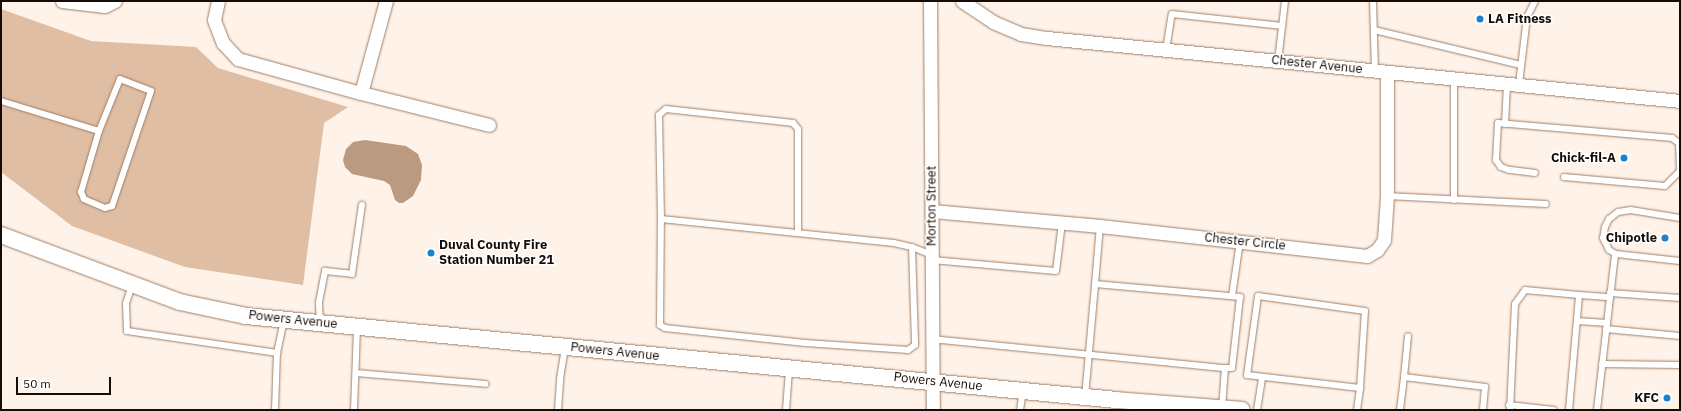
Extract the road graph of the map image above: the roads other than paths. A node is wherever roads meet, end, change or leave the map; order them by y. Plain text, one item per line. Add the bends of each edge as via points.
1 (62, 1) edge
2 (115, 1) edge
3 (218, 1) edge
4 (386, 1) edge
5 (930, 1) edge
6 (962, 1) edge
7 (1285, 1) edge
8 (1373, 1) edge
9 (1535, 1) edge
10 (1282, 26) junction
11 (1374, 30) junction
12 (1166, 50) junction
13 (1278, 61) junction
14 (1521, 64) junction
15 (1381, 72) junction
16 (1454, 77) junction
17 (1513, 83) junction
18 (361, 93) junction
19 (1, 101) edge
20 (1680, 101) edge
21 (1505, 124) junction
22 (489, 125) dead end
23 (99, 132) junction
24 (1680, 170) edge
25 (1535, 173) dead end
26 (1564, 176) dead end
27 (1387, 196) junction
28 (1454, 200) junction
29 (1546, 204) dead end
30 (362, 205) dead end
31 (932, 211) junction
32 (1680, 218) edge
33 (661, 219) junction
34 (1062, 223) junction
35 (1100, 226) junction
36 (798, 233) junction
37 (1, 236) edge
38 (1240, 241) junction
39 (912, 247) junction
40 (1615, 254) junction
41 (932, 257) junction
42 (1680, 261) edge
43 (133, 284) junction
44 (1095, 284) junction
45 (1610, 295) junction
46 (1232, 296) junction
47 (1580, 296) junction
48 (1680, 298) edge
49 (284, 320) junction
50 (1577, 321) junction
51 (320, 323) junction
52 (1606, 326) junction
53 (357, 327) junction
54 (1408, 336) dead end
55 (1680, 336) edge
56 (932, 339) junction
57 (565, 347) junction
58 (278, 353) junction
59 (1088, 354) junction
60 (1602, 364) junction
61 (1680, 365) edge
62 (789, 368) junction
63 (1225, 368) junction
64 (356, 373) junction
65 (1262, 376) junction
66 (1404, 377) junction
67 (934, 382) junction
68 (486, 384) dead end
69 (1360, 388) junction
70 (1023, 391) junction
71 (1085, 397) junction
72 (1510, 407) edge
73 (1222, 409) edge
74 (275, 410) edge
75 (354, 410) edge
76 (558, 410) edge
77 (786, 410) edge
78 (934, 410) edge
79 (1020, 410) edge
80 (1242, 410) edge
81 (1257, 410) edge
82 (1357, 410) edge
83 (1400, 410) edge
84 (1483, 410) edge
85 (1554, 410) edge
86 (1569, 410) edge
87 (1597, 410) edge

1 - 2 street via 104,6
3 - 18 street via 214,20 223,43 238,59
4 - 18 street
5 - 31 street, Morton Street
6 - 12 street, Chester Avenue via 993,22 1021,34
7 - 10 lane
8 - 11 lane
9 - 14 lane via 1527,17
10 - 12 lane via 1172,14
10 - 13 lane
11 - 14 lane
11 - 15 lane
12 - 13 street, Chester Avenue
13 - 15 street, Chester Avenue
14 - 17 lane
15 - 16 street, Chester Avenue
15 - 27 street, Chester Circle
16 - 17 street, Chester Avenue
16 - 28 lane
17 - 20 street, Chester Avenue
17 - 21 lane
18 - 22 street
19 - 23 lane
21 - 24 lane via 1672,138 1679,143
21 - 25 lane via 1498,123 1496,160 1501,167 1509,170
23 - 23 lane via 120,79 152,91 112,206 105,208 84,199 81,192
24 - 26 lane via 1665,186
27 - 28 lane
27 - 38 street, Chester Circle via 1384,240 1377,250 1367,256
28 - 29 lane
30 - 51 lane via 352,274 326,271 319,302
31 - 34 street, Chester Circle
31 - 41 street, Morton Street
32 - 40 lane via 1632,210 1615,213 1608,219 1603,238
33 - 36 lane
33 - 36 lane via 659,114 666,109 792,123 798,129
33 - 39 lane via 660,325 665,328 805,343 908,350 915,345
34 - 35 street, Chester Circle
34 - 41 lane via 1056,270
35 - 38 street, Chester Circle
35 - 44 lane
36 - 39 lane
37 - 43 street, Powers Avenue
38 - 46 lane
39 - 41 lane
40 - 42 lane
40 - 45 lane
41 - 56 street, Morton Street
43 - 49 street, Powers Avenue via 180,302 208,309
43 - 58 lane via 126,303 127,331
44 - 46 lane
44 - 59 lane
45 - 47 lane
45 - 48 lane
45 - 52 lane
46 - 63 lane via 1240,297 1232,368
47 - 50 lane
47 - 72 lane via 1525,290 1515,304
49 - 51 street, Powers Avenue
49 - 58 lane
50 - 52 lane
50 - 86 lane
51 - 53 street, Powers Avenue
52 - 55 lane
52 - 60 lane
53 - 57 street, Powers Avenue
53 - 64 lane
54 - 66 lane
56 - 59 lane
56 - 67 street, Morton Street
57 - 62 street, Powers Avenue
57 - 76 lane
58 - 74 lane
59 - 63 lane
59 - 71 lane
60 - 61 lane
60 - 87 lane
62 - 67 street, Powers Avenue
62 - 77 lane
63 - 73 lane
64 - 68 lane
64 - 75 lane
65 - 69 lane
65 - 69 lane via 1247,375 1258,296 1365,311
65 - 81 lane
66 - 83 lane
66 - 84 lane via 1485,386
67 - 70 street, Powers Avenue
67 - 78 street, Morton Street
69 - 82 lane
70 - 71 street, Powers Avenue
70 - 79 lane
71 - 73 street, Powers Avenue
72 - 85 lane
73 - 80 street, Powers Avenue

